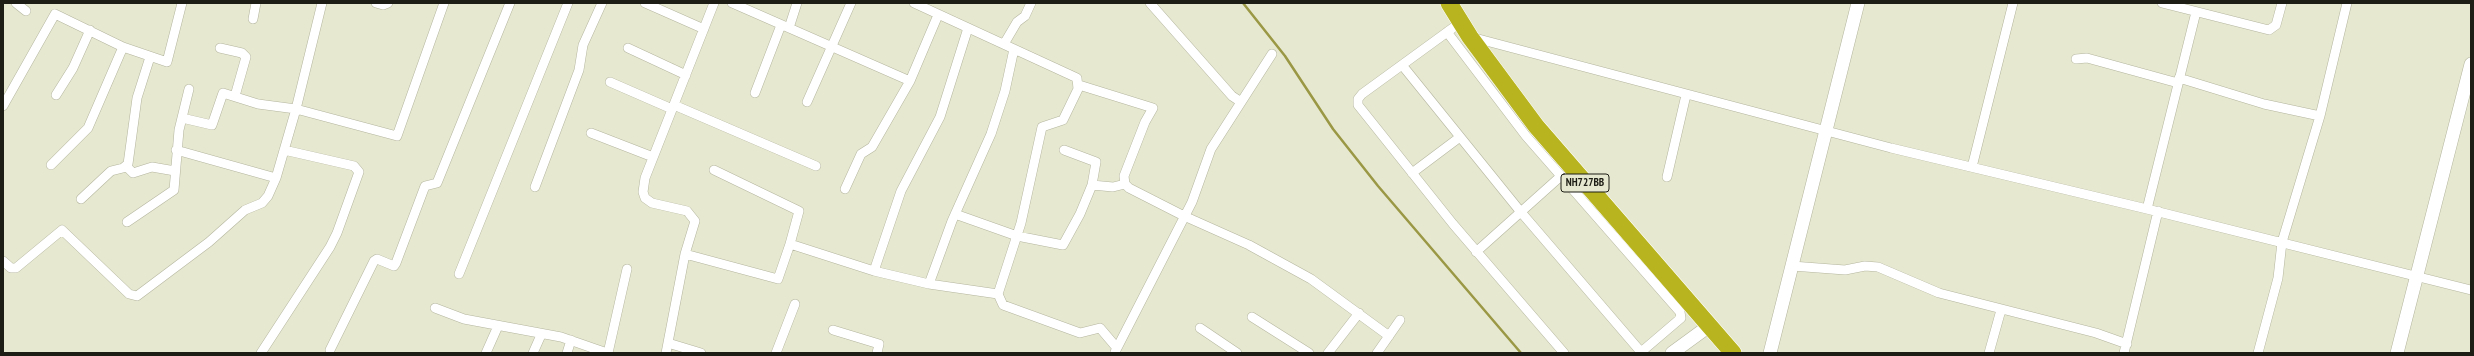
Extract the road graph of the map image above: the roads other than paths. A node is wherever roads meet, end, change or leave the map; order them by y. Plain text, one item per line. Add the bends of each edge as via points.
1 (16, 3) edge
2 (182, 3) edge
3 (256, 3) edge
4 (322, 3) edge
5 (376, 3) edge
6 (388, 3) edge
7 (444, 3) edge
8 (510, 3) edge
9 (568, 3) edge
10 (602, 3) edge
11 (646, 3) edge
12 (714, 3) edge
13 (732, 3) edge
14 (797, 3) edge
15 (851, 3) edge
16 (914, 3) edge
17 (1031, 3) edge
18 (1150, 3) edge
19 (1450, 3) edge
20 (1858, 3) edge
21 (2012, 3) edge
22 (2162, 3) edge
23 (2282, 3) edge
24 (2347, 3) edge
25 (26, 11) dead end
26 (2196, 12) junction
27 (938, 15) junction
28 (253, 19) dead end
29 (786, 26) junction
30 (968, 28) junction
31 (704, 29) junction
32 (1465, 29) junction
33 (90, 30) junction
34 (1447, 32) junction
35 (1004, 44) junction
36 (833, 46) junction
37 (123, 47) junction
38 (220, 48) dead end
39 (628, 48) dead end
40 (1014, 49) junction
41 (1272, 54) dead end
42 (150, 57) junction
43 (2076, 59) dead end
44 (2471, 64) edge
45 (1402, 65) junction
46 (686, 75) junction
47 (2179, 80) junction
48 (910, 81) junction
49 (610, 82) dead end
50 (1079, 85) junction
51 (189, 89) dead end
52 (755, 93) dead end
53 (56, 94) dead end
54 (1686, 95) junction
55 (235, 96) junction
56 (807, 102) dead end
57 (1241, 102) junction
58 (3, 106) edge
59 (673, 107) junction
60 (296, 110) junction
61 (2320, 116) junction
62 (182, 118) junction
63 (1826, 132) junction
64 (590, 133) dead end
65 (1460, 137) junction
66 (176, 150) junction
67 (284, 150) junction
68 (1064, 150) dead end
69 (653, 157) junction
70 (51, 166) dead end
71 (126, 166) junction
72 (816, 166) dead end
73 (1972, 167) junction
74 (714, 170) dead end
75 (175, 171) junction
76 (1412, 173) junction
77 (1561, 176) junction
78 (1667, 177) dead end
79 (276, 178) junction
80 (1125, 184) junction
81 (1092, 185) junction
82 (535, 187) dead end
83 (845, 189) dead end
84 (80, 199) dead end
85 (2147, 209) junction
86 (1520, 211) junction
87 (2158, 211) junction
88 (955, 214) junction
89 (1184, 216) junction
90 (127, 222) dead end
91 (1017, 236) junction
92 (1628, 242) junction
93 (2282, 242) junction
94 (790, 244) junction
95 (1476, 252) junction
96 (685, 254) junction
97 (3, 261) edge
98 (1792, 266) junction
99 (627, 269) dead end
100 (874, 271) junction
101 (459, 274) dead end
102 (2416, 278) junction
103 (929, 284) junction
104 (2471, 290) edge
105 (998, 294) junction
106 (795, 304) dead end
107 (435, 308) dead end
108 (2000, 310) junction
109 (1359, 314) junction
110 (1252, 317) dead end
111 (1400, 320) dead end
112 (498, 326) junction
113 (1709, 326) junction
114 (1200, 328) dead end
115 (833, 330) dead end
116 (541, 334) junction
117 (1389, 336) junction
118 (571, 340) junction
119 (668, 343) junction
120 (2126, 349) edge
121 (330, 350) dead end
122 (1116, 350) edge
123 (1768, 351) edge
124 (261, 353) edge
125 (486, 353) edge
126 (533, 353) edge
127 (567, 353) edge
128 (607, 353) edge
129 (666, 353) edge
130 (701, 353) edge
131 (776, 353) edge
132 (877, 353) edge
133 (1236, 353) edge
134 (1309, 353) edge
135 (1328, 353) edge
136 (1377, 353) edge
137 (1564, 353) edge
138 (1641, 353) edge
139 (1672, 353) edge
140 (1733, 353) edge
141 (1989, 353) edge
142 (2258, 353) edge
143 (2397, 353) edge

1 - 25 street
2 - 42 street via 168,60 165,62
3 - 28 street
4 - 60 street
5 - 6 street
7 - 60 street via 397,136
8 - 121 street via 437,183 425,186 396,264 394,266 378,259 374,261
9 - 101 street
10 - 82 street via 583,45 579,70
11 - 31 street
12 - 31 street
13 - 29 street
14 - 29 street
15 - 36 street
16 - 27 street
17 - 35 street
18 - 57 street via 1232,96
19 - 32 highway, NH727BB
20 - 63 street
21 - 73 street
22 - 26 street
23 - 26 street via 2276,25 2269,30
24 - 61 street
26 - 47 street
27 - 30 street
27 - 48 street
29 - 36 street
29 - 52 street
30 - 35 street
30 - 100 street via 940,117 901,191
31 - 46 street
32 - 34 street
32 - 54 street
32 - 92 highway, NH727BB via 1536,126
33 - 37 street
33 - 53 street via 73,68
33 - 58 street via 58,14 53,16
34 - 45 street
34 - 77 street via 1491,91
35 - 40 street
36 - 48 street
36 - 56 street
37 - 42 street
37 - 70 street via 88,128
38 - 55 street via 242,53 246,57
39 - 46 street
40 - 50 street via 1077,78
40 - 88 street via 996,122
41 - 57 street
42 - 71 street via 136,98
43 - 47 street via 2087,58
44 - 102 street
45 - 65 street
45 - 76 street via 1362,94 1358,102
46 - 59 street
47 - 61 street via 2264,104
47 - 85 street
48 - 83 street via 872,147 861,154
49 - 59 street
50 - 80 street via 1153,108 1124,176
50 - 91 street via 1063,120 1042,127
51 - 62 street
54 - 63 street
54 - 78 street
55 - 60 street via 258,104
55 - 62 street via 221,93 212,125
57 - 89 street via 1211,149
59 - 69 street
59 - 72 street
60 - 67 street
61 - 93 street
62 - 66 street
63 - 73 street
63 - 98 street
64 - 69 street
65 - 76 street
65 - 86 street
66 - 75 street
66 - 79 street
67 - 79 street
67 - 124 street via 354,166 359,172 330,247
68 - 81 street via 1096,162
69 - 96 street via 643,192 652,202 692,215 694,222
71 - 75 street via 133,173 152,167
71 - 84 street via 114,169
73 - 85 street
74 - 94 street via 798,211
75 - 90 street via 172,191
76 - 95 street
77 - 86 street
77 - 92 street
79 - 97 street via 266,200 245,210 209,242 137,296 129,294 62,230 16,268 11,268
80 - 81 street via 1113,187
80 - 89 street
81 - 91 street via 1063,245
85 - 87 street
86 - 95 street
86 - 138 street
87 - 93 street
87 - 120 street
88 - 91 street
88 - 103 street
89 - 109 street via 1311,279
89 - 122 street
91 - 105 street
92 - 113 highway, NH727BB
92 - 138 street via 1681,314 1681,318
93 - 102 street
93 - 142 street via 2278,278
94 - 96 street via 778,279
94 - 100 street
95 - 137 street
96 - 119 street
98 - 108 street via 1845,270 1865,266 1878,267 1922,287
98 - 123 street
99 - 128 street
100 - 103 street
102 - 104 street
102 - 143 street
103 - 105 street
105 - 122 street via 1003,305 1080,332 1100,328
106 - 131 street
107 - 112 street via 464,319
108 - 120 street via 2096,333
108 - 141 street
109 - 117 street
109 - 135 street
110 - 134 street
111 - 117 street
112 - 116 street
112 - 125 street
113 - 139 street
113 - 140 highway, NH727BB
114 - 133 street
115 - 132 street via 879,344
116 - 118 street
116 - 126 street
117 - 136 street
118 - 127 street
118 - 128 street
119 - 129 street
119 - 130 street

